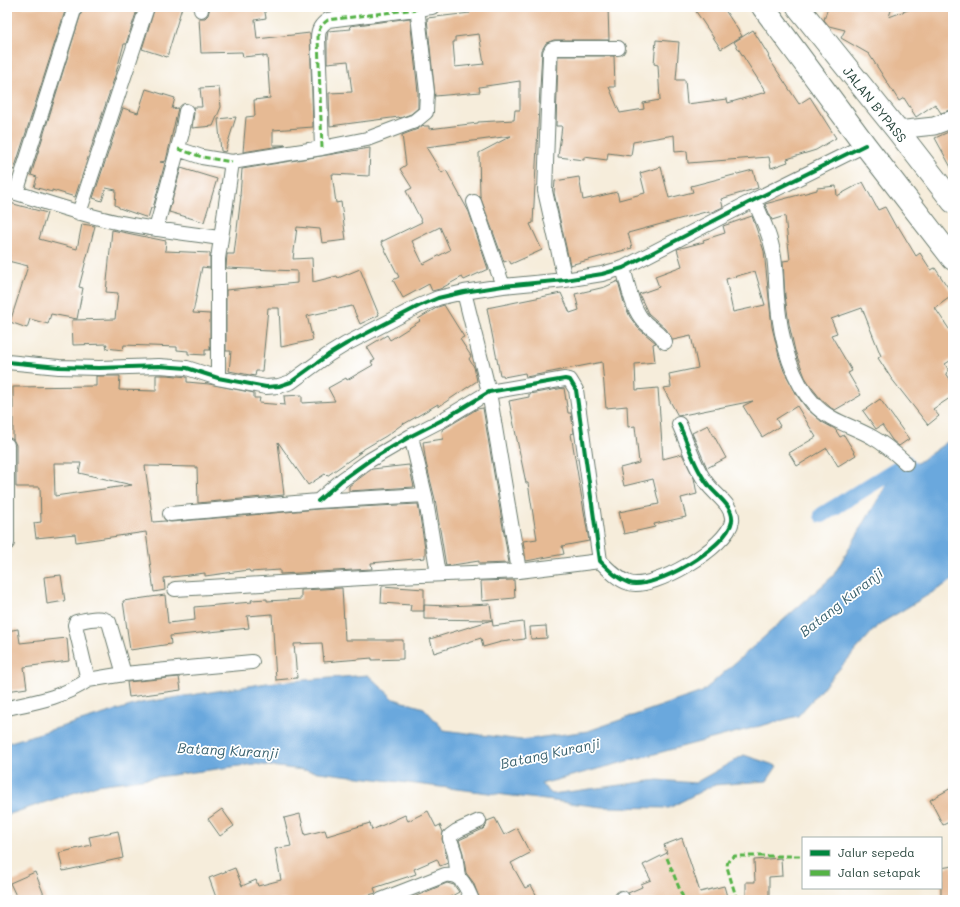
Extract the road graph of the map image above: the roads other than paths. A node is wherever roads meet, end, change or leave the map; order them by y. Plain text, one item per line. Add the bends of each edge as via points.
1 (75, 7) edge
2 (147, 7) edge
3 (432, 7) edge
4 (763, 7) edge
5 (798, 7) edge
6 (417, 8) edge
7 (618, 48) dead end
8 (186, 111) dead end
9 (953, 119) edge
10 (897, 130) junction
11 (865, 145) junction
12 (322, 148) junction
13 (178, 149) junction
14 (232, 162) junction
15 (12, 192) edge
16 (754, 200) junction
17 (474, 202) dead end
18 (953, 202) edge
19 (79, 213) junction
20 (156, 229) junction
21 (220, 238) junction
22 (953, 259) edge
23 (623, 268) junction
24 (565, 280) junction
25 (504, 286) junction
26 (464, 292) junction
27 (666, 342) dead end
28 (7, 362) edge
29 (218, 378) junction
30 (489, 392) junction
31 (679, 424) dead end
32 (411, 436) junction
33 (7, 445) edge
34 (906, 463) dead end
35 (425, 495) junction
36 (318, 501) junction
37 (170, 514) dead end
38 (7, 542) edge
39 (7, 546) edge
40 (600, 561) junction
41 (519, 571) junction
42 (438, 574) junction
43 (175, 589) dead end
44 (252, 662) dead end
45 (124, 674) junction
46 (88, 680) junction
47 (7, 708) edge
48 (479, 821) dead end
49 (458, 877) junction
50 (381, 900) edge
51 (472, 900) edge

1 - 15 street
2 - 19 street
3 - 6 street
4 - 11 highway
5 - 10 highway, JALAN BYPASS
6 - 12 street via 427,92 426,112 415,121 368,139
6 - 12 street via 328,20 322,24 318,30 318,38
7 - 24 street via 556,48 550,53 545,192
8 - 13 street
9 - 10 street via 934,126
10 - 18 highway, JALAN BYPASS
11 - 16 street
11 - 22 highway
12 - 14 street
13 - 14 street
13 - 20 street
14 - 21 street
15 - 19 street
16 - 23 street
16 - 34 street via 770,239 774,257 779,318 784,343 793,372 805,393 827,415 881,443
17 - 25 street
19 - 20 street
20 - 21 street
21 - 29 street
23 - 24 street
23 - 27 street via 634,304 642,319
24 - 25 street
25 - 26 street
26 - 29 street via 419,306 328,355 291,382 266,387
26 - 30 street
28 - 29 street via 59,367 187,368
30 - 32 street
30 - 40 street via 565,379 573,384 576,390
30 - 41 street
31 - 40 street via 698,468 709,486 730,509 732,520 728,532 704,555 659,579 642,583 629,583
32 - 35 street
32 - 36 street via 364,464
33 - 38 street
35 - 36 street
35 - 42 street
36 - 37 street
38 - 39 street
40 - 41 street
41 - 42 street
42 - 43 street
44 - 45 street
45 - 46 street
45 - 46 street via 109,622 101,618 76,622
46 - 47 street via 63,695
48 - 49 street via 450,836
49 - 50 street via 444,875
49 - 51 street via 464,883

